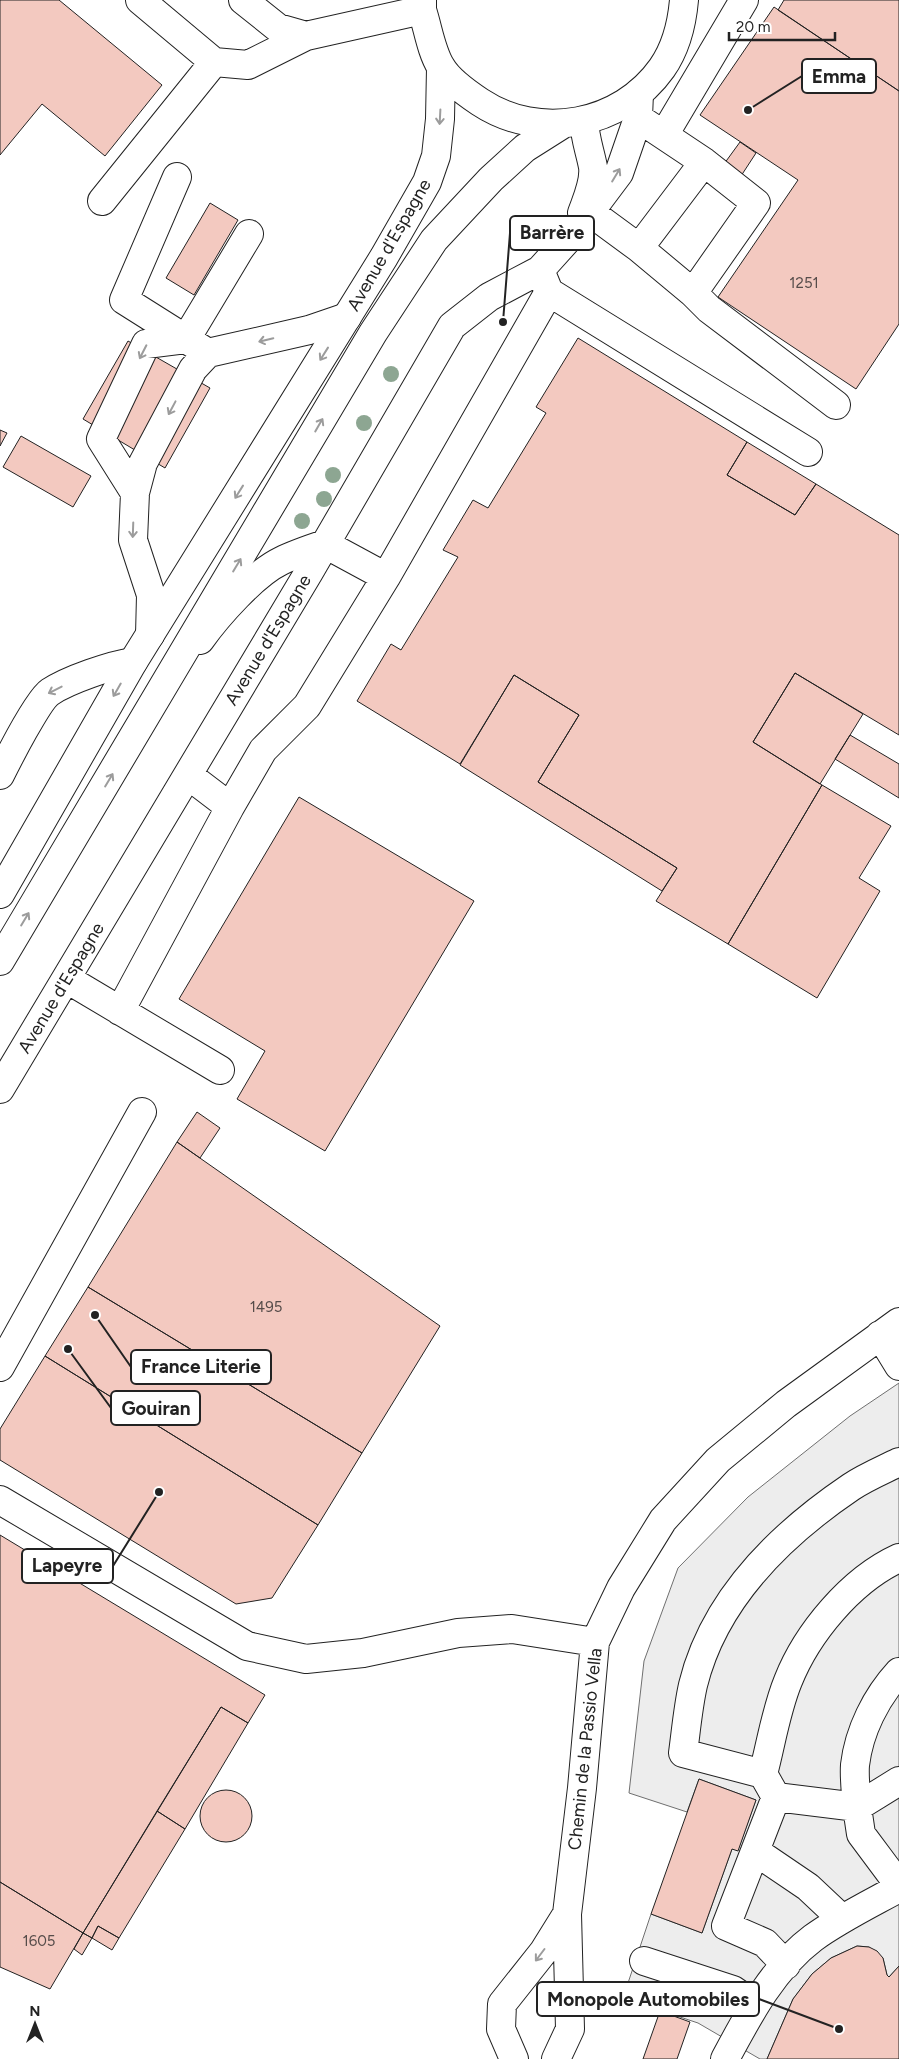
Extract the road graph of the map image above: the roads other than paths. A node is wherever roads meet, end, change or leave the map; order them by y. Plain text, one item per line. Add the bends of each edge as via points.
1 (140, 0) edge
2 (243, 0) edge
3 (684, 0) edge
4 (744, 0) edge
5 (422, 5) edge
6 (306, 36) junction
7 (214, 62) junction
8 (441, 68) junction
9 (638, 105) junction
10 (574, 123) junction
11 (664, 136) junction
12 (704, 162) junction
13 (177, 177) dead end
14 (102, 201) dead end
15 (583, 221) junction
16 (249, 234) dead end
17 (640, 248) junction
18 (544, 281) junction
19 (693, 293) junction
20 (347, 318) junction
21 (197, 346) junction
22 (836, 406) dead end
23 (808, 452) dead end
24 (135, 493) junction
25 (325, 544) junction
26 (386, 577) junction
27 (150, 635) junction
28 (133, 662) junction
29 (150, 711) junction
30 (9, 735) edge
31 (0, 775) edge
32 (188, 775) junction
33 (230, 807) junction
34 (0, 894) edge
35 (0, 961) edge
36 (67, 979) junction
37 (120, 1010) junction
38 (220, 1070) dead end
39 (0, 1089) edge
40 (142, 1112) dead end
41 (890, 1329) edge
42 (899, 1366) edge
43 (0, 1367) edge
44 (899, 1462) edge
45 (0, 1500) edge
46 (899, 1558) edge
47 (595, 1642) junction
48 (899, 1672) edge
49 (899, 1781) edge
50 (769, 1785) junction
51 (857, 1807) junction
52 (755, 1851) junction
53 (899, 1887) edge
54 (567, 1914) junction
55 (842, 1919) junction
56 (644, 1961) dead end
57 (786, 1965) junction
58 (755, 2005) junction
59 (514, 2059) edge
60 (556, 2059) edge
61 (725, 2059) edge

1 - 7 street
2 - 6 street via 278,28
3 - 9 street via 682,22 670,55
4 - 11 street
5 - 6 street
5 - 8 street
6 - 7 street via 248,65
7 - 14 street
8 - 10 street via 493,111 526,122
8 -> 20 street, Avenue d'Espagne via 436,156 427,182
9 - 10 street
9 - 11 street
15 -> 9 street, Avenue d'Espagne via 619,173
10 - 15 street, Avenue d'Espagne via 585,141 593,169
29 -> 10 street, Avenue d'Espagne via 373,333 434,240 525,148
11 - 12 street
12 - 17 street
12 - 19 street via 756,203
13 - 21 street via 124,300
15 - 17 street
15 - 18 street, Avenue d'Espagne
16 - 21 street
17 - 19 street
18 - 23 street
18 - 25 street, Avenue d'Espagne via 489,297 452,326
18 - 26 street
19 - 22 street via 709,309
20 -> 21 street via 310,330
20 -> 27 street, Avenue d'Espagne
21 -> 24 street via 193,370 142,463
21 -> 24 street via 146,344 101,439
24 -> 27 street via 133,540 151,595
25 - 26 street
25 - 29 street via 279,562 248,586 211,625
25 - 32 street, Avenue d'Espagne
26 - 33 street via 307,706 263,750
27 - 28 street, Avenue d'Espagne
28 -> 30 street via 111,666 49,693
28 -> 34 street, Avenue d'Espagne
35 -> 29 street, Avenue d'Espagne
30 - 31 street
32 - 33 street
32 - 36 street, Avenue d'Espagne
33 - 37 street
36 - 37 street
36 - 39 street, Avenue d'Espagne
37 - 38 street
40 - 43 street
41 - 42 street
41 - 47 street, Chemin de la Passio Vella via 786,1404 718,1460 663,1520 621,1588
44 - 50 street via 853,1486 792,1531 743,1582 712,1632 694,1685 683,1753
45 - 47 street via 247,1646 306,1659 363,1653 458,1633 512,1628
46 - 50 street via 885,1564 842,1600 805,1644 787,1682
47 - 54 street, Chemin de la Passio Vella
48 - 51 street via 872,1710 860,1742 855,1766
49 - 51 street
50 - 51 street
50 - 52 street
51 - 53 street via 861,1834
52 - 55 street via 808,1887
52 - 57 street via 726,1926 765,1944
53 - 55 street
54 -> 59 street, Chemin de la Passio Vella via 502,2004 501,2028
54 - 60 street, Chemin de la Passio Vella via 570,2029
55 - 57 street via 811,1939
56 - 58 street via 733,1990
57 - 58 street
58 - 61 street

